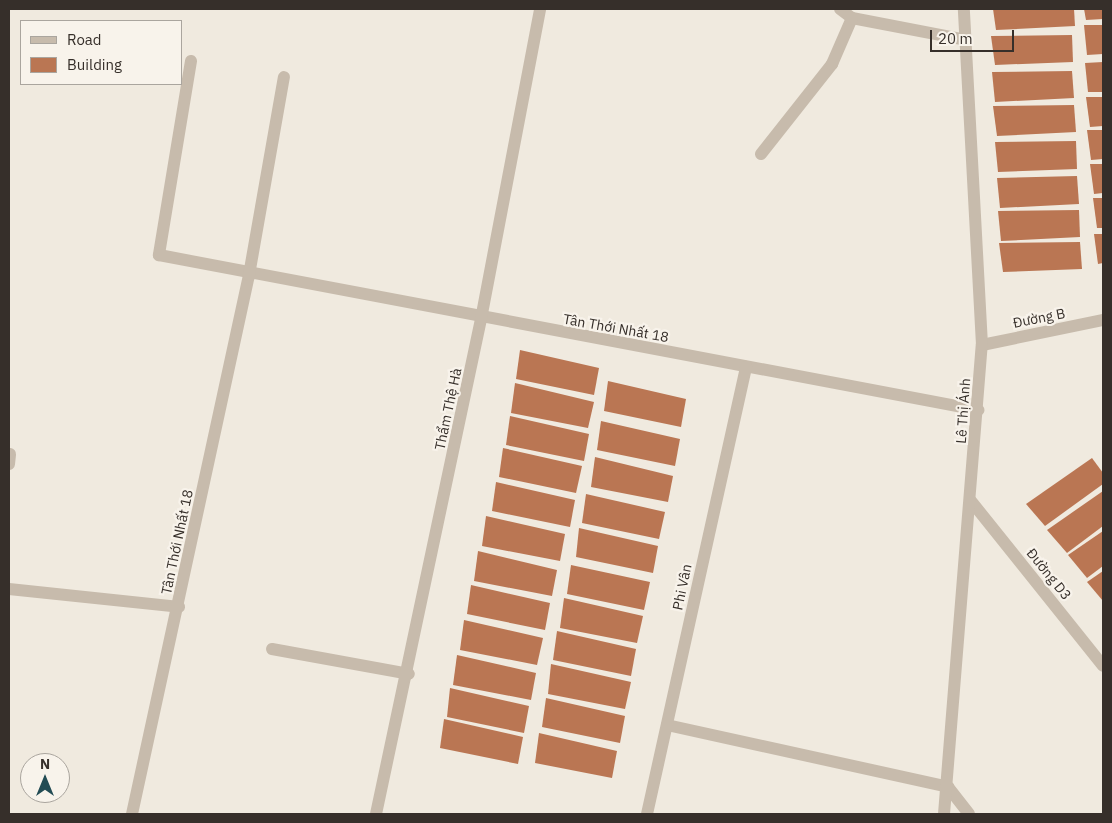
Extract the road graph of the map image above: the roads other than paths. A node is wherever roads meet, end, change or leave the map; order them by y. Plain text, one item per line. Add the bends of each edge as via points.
1 (540, 9) edge
2 (840, 9) edge
3 (964, 9) edge
4 (852, 18) junction
5 (966, 40) junction
6 (191, 61) dead end
7 (284, 77) dead end
8 (761, 154) dead end
9 (249, 275) junction
10 (481, 319) junction
11 (1103, 320) edge
12 (982, 345) junction
13 (746, 367) junction
14 (978, 410) junction
15 (971, 501) junction
16 (9, 588) edge
17 (179, 607) junction
18 (272, 649) dead end
19 (1103, 666) edge
20 (409, 674) junction
21 (667, 725) junction
22 (948, 787) junction
23 (132, 814) edge
24 (376, 814) edge
25 (647, 814) edge
26 (944, 814) edge
27 (969, 814) edge

1 - 10 street, Thẩm Thệ Hà
2 - 4 street
3 - 5 street, Lê Thị Ánh
4 - 5 street
4 - 8 street via 832,64
5 - 12 street, Lê Thị Ánh
6 - 9 street, Tân Thới Nhất 18 via 158,255
7 - 9 street, Tân Thới Nhất 18
9 - 10 street, Tân Thới Nhất 18
9 - 17 street, Tân Thới Nhất 18
10 - 13 street, Tân Thới Nhất 18
10 - 20 street, Thẩm Thệ Hà
11 - 12 street, Đường B
12 - 14 street, Lê Thị Ánh
13 - 14 street, Tân Thới Nhất 18
13 - 21 street, Phi Vân
14 - 15 street, Lê Thị Ánh
15 - 19 street, Đường D3
15 - 22 street, Lê Thị Ánh
16 - 17 street
17 - 23 street, Tân Thới Nhất 18
18 - 20 street
20 - 24 street, Thẩm Thệ Hà
21 - 22 street
21 - 25 street, Phi Vân
22 - 26 street, Lê Thị Ánh
22 - 27 street

